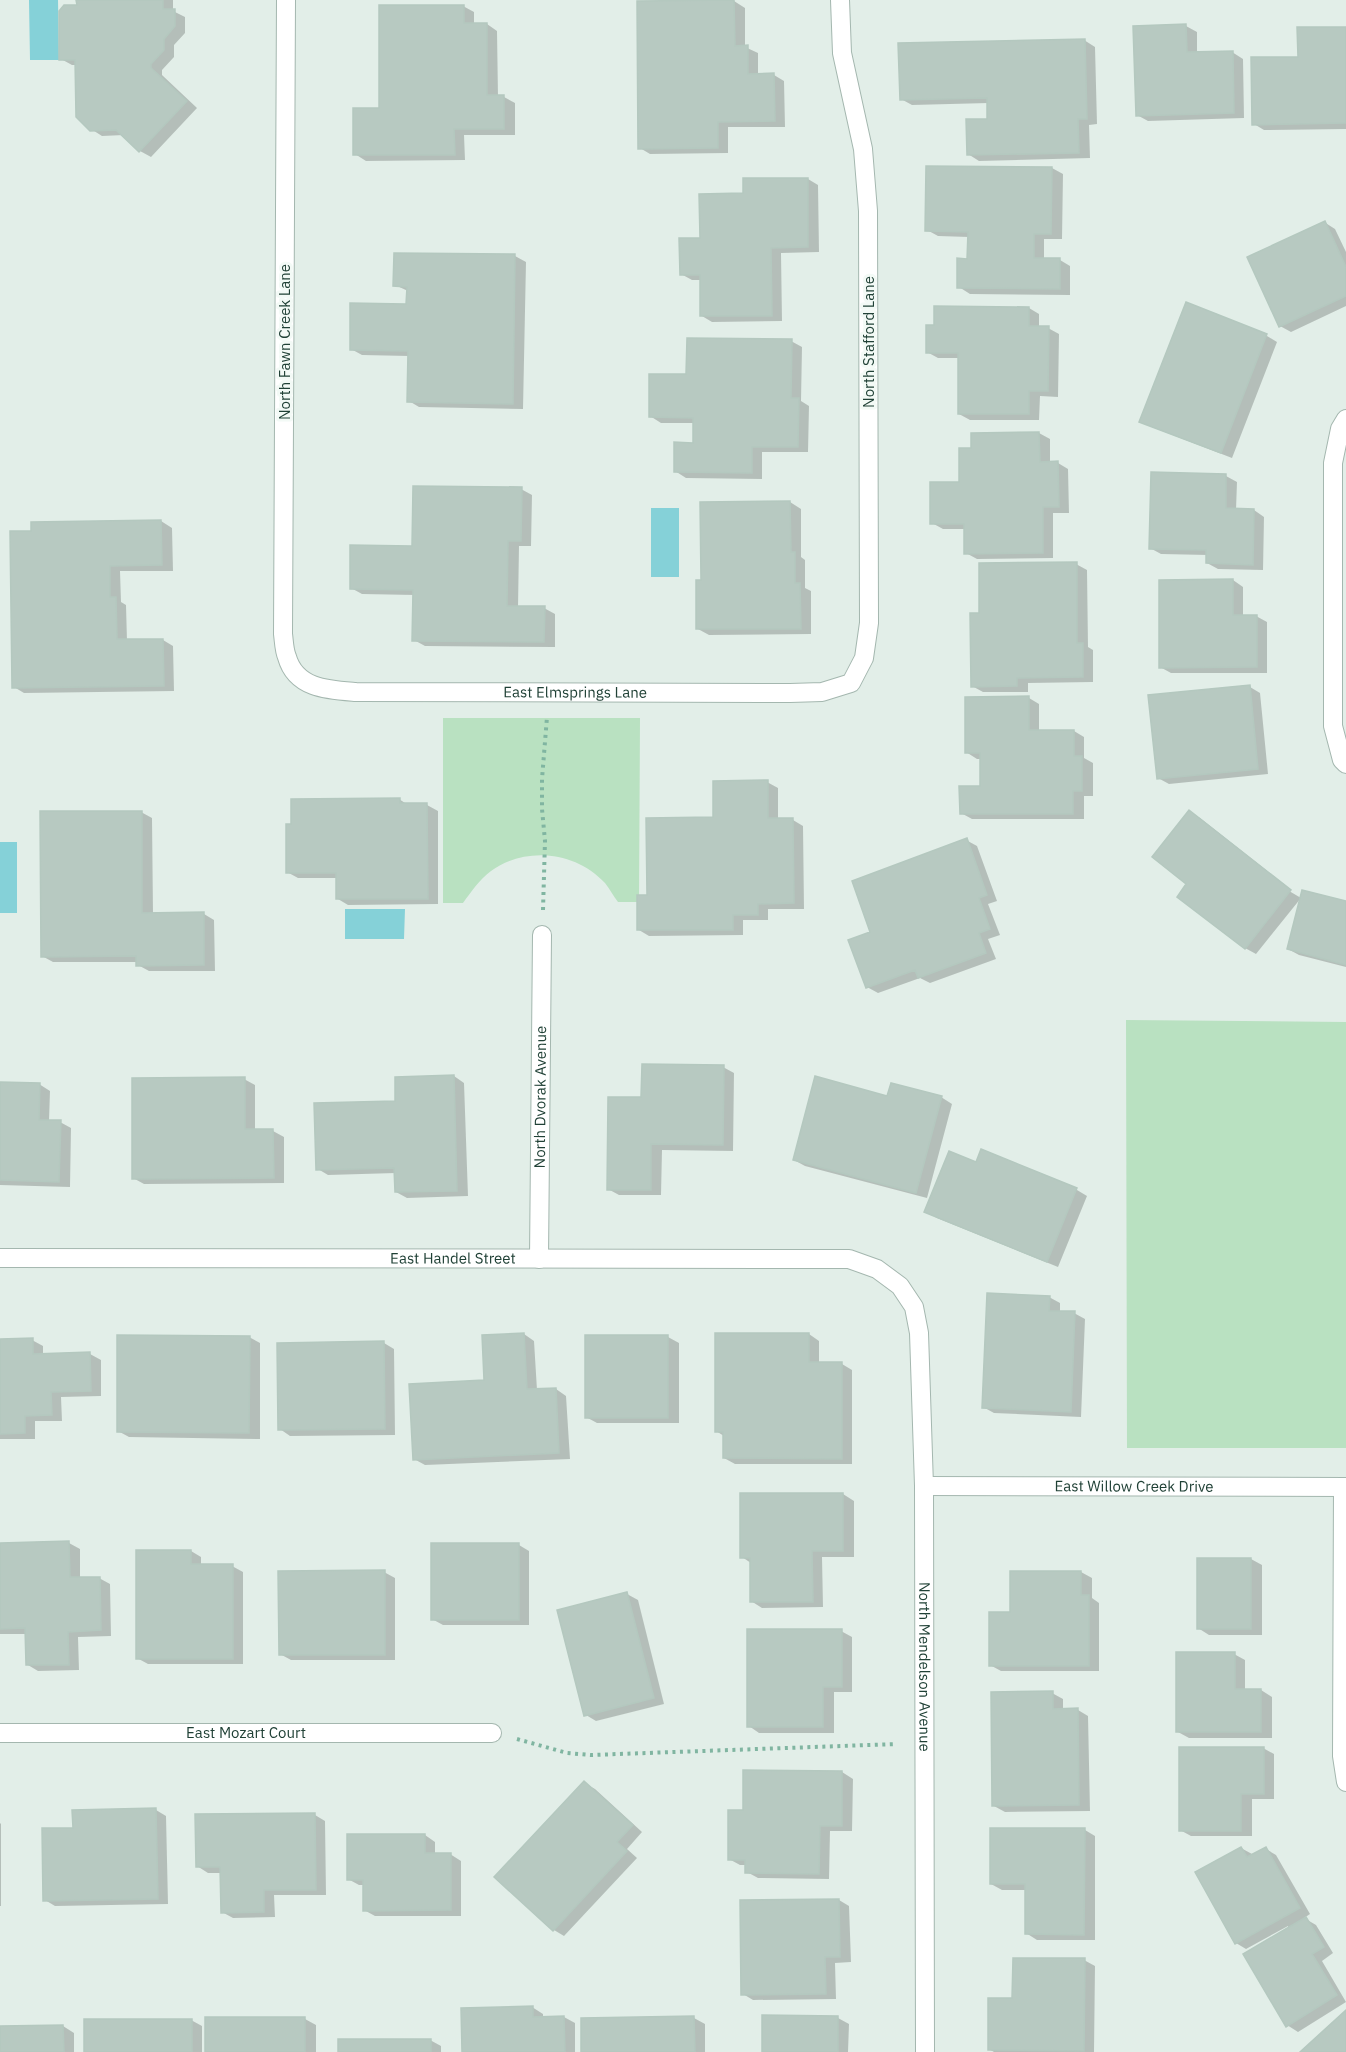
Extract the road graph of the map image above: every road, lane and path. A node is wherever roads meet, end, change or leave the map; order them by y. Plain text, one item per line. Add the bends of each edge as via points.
1 (286, 0) edge
2 (840, 0) edge
3 (1346, 419) edge
4 (300, 680) joint
5 (851, 683) joint
6 (547, 692) junction
7 (1346, 764) edge
8 (542, 935) joint
9 (0, 1258) edge
10 (539, 1259) junction
11 (900, 1286) joint
12 (924, 1486) junction
13 (1344, 1487) edge
14 (0, 1733) edge
15 (492, 1733) joint
16 (925, 1743) junction
17 (1346, 1782) edge
18 (925, 2052) edge

1 - 4 street, North Fawn Creek Lane via 284,634 287,659
2 - 5 street, North Stafford Lane via 842,53 863,149 868,212 869,622 864,658
3 - 7 street via 1333,463 1333,726
4 - 6 street, East Elmsprings Lane via 325,690 356,692
5 - 6 street, East Elmsprings Lane via 822,692 790,693
6 - 8 path via 542,779
8 - 10 street, North Dvorak Avenue
9 - 10 street, East Handel Street
10 - 11 street, East Handel Street via 849,1259 878,1269
11 - 12 street, North Mendelson Avenue via 914,1306 920,1333
12 - 13 street, East Willow Creek Drive
12 - 16 street, North Mendelson Avenue
13 - 17 street via 1342,1756
14 - 15 street, East Mozart Court
15 - 16 path via 567,1753 591,1755
16 - 18 street, North Mendelson Avenue

